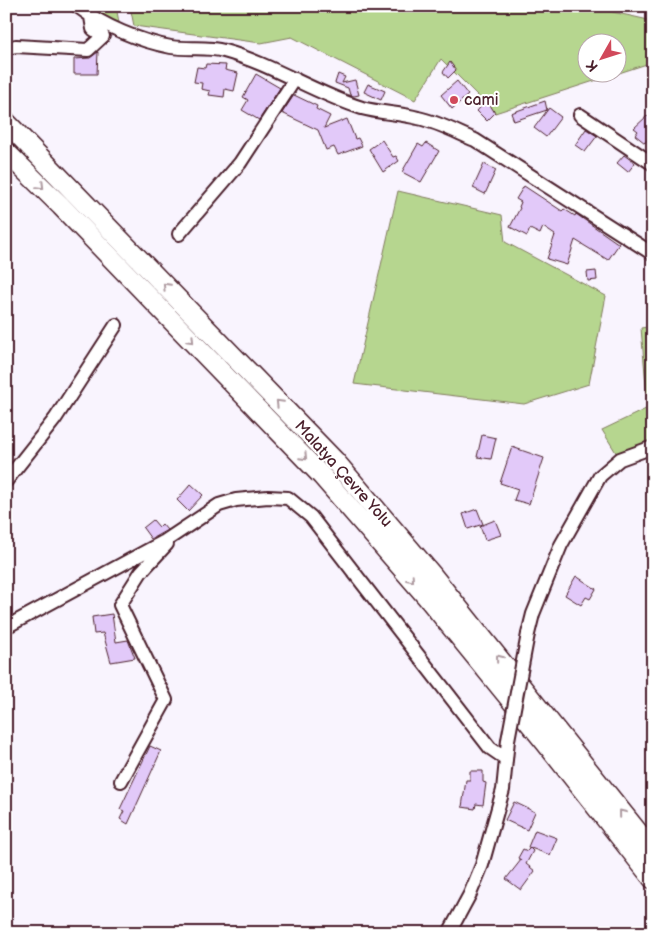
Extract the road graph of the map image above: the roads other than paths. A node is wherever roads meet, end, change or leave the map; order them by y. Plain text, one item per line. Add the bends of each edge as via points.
1 (77, 6) edge
2 (91, 17) junction
3 (6, 48) edge
4 (295, 79) junction
5 (580, 115) dead end
6 (6, 122) edge
7 (6, 152) edge
8 (653, 164) edge
9 (179, 234) dead end
10 (653, 254) edge
11 (116, 325) dead end
12 (653, 447) edge
13 (6, 482) edge
14 (176, 535) junction
15 (6, 627) edge
16 (506, 759) junction
17 (122, 781) dead end
18 (653, 851) edge
19 (653, 879) edge
20 (449, 933) edge

1 - 2 street
2 - 3 street via 93,29 103,36 88,50
2 - 4 street via 131,35 172,47 218,49 244,56
4 - 9 street via 240,163
4 - 10 street via 362,108 419,118 474,140
5 - 8 street
18 -> 6 highway, Malatya Çevre Yolu via 432,575 334,460
7 -> 19 highway, Malatya Çevre Yolu via 322,476 426,596
11 - 13 street via 55,419
12 - 16 street, bridge via 620,459 600,476 561,545 533,614
14 - 15 street
14 - 16 street via 219,505 236,500 288,498 311,517 490,748
14 - 17 street via 141,572 120,605 166,700
16 - 20 street via 503,790 482,865

